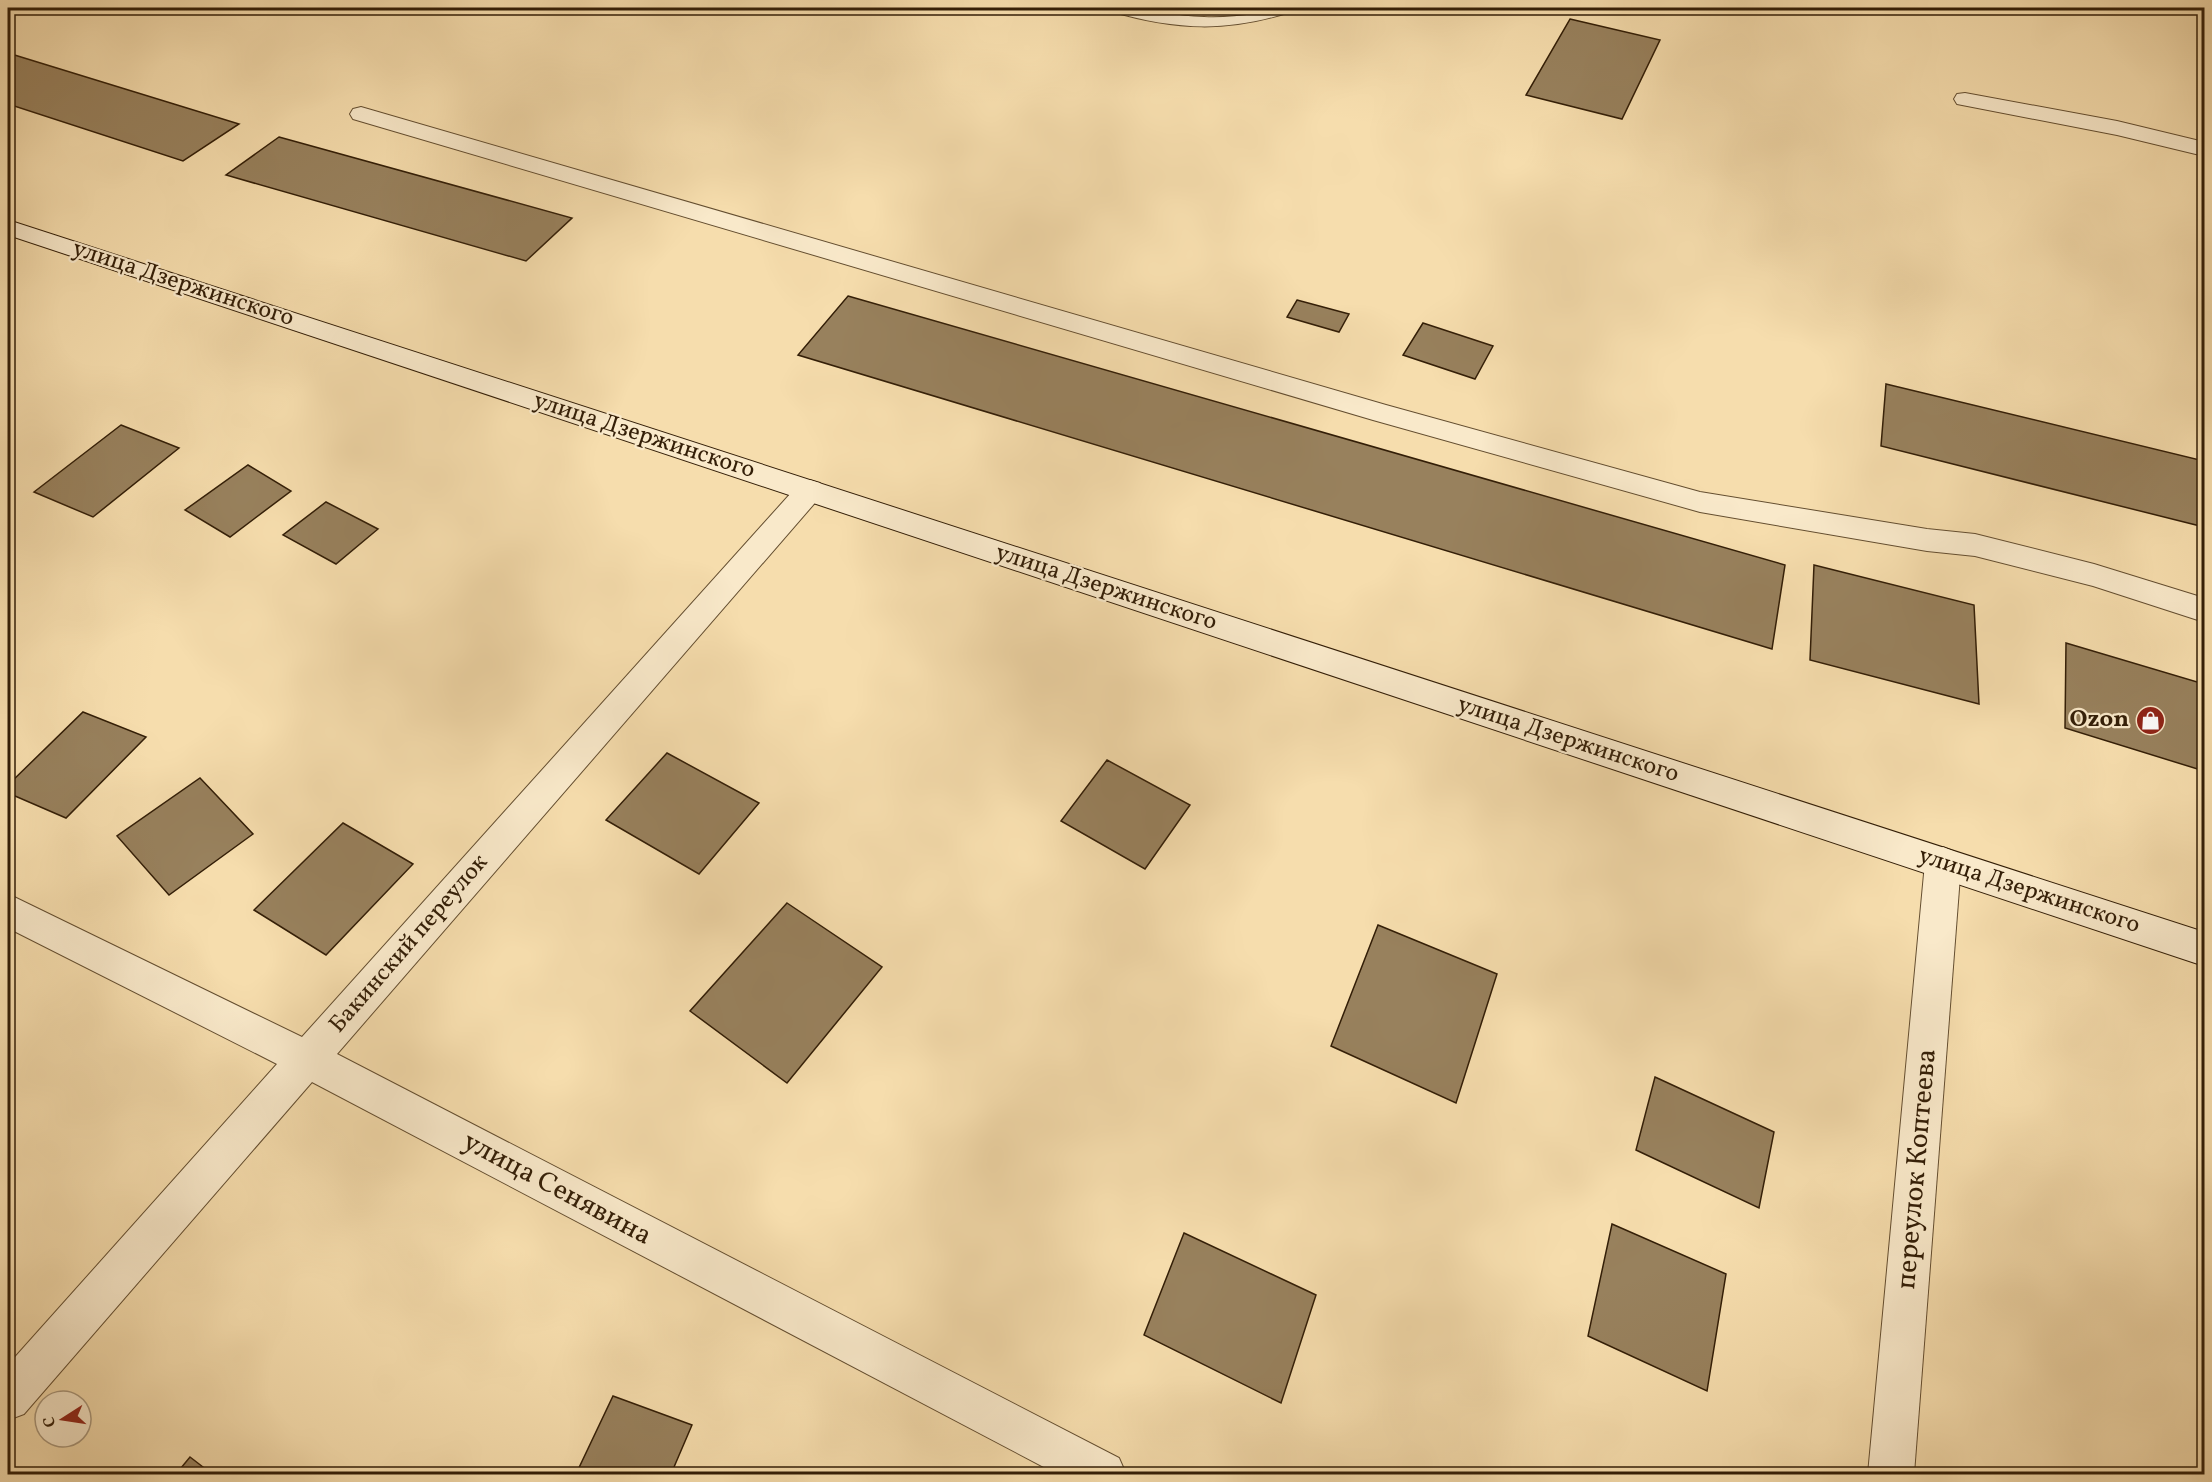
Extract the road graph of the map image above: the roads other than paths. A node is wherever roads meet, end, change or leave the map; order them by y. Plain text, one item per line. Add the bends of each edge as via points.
1 (1115, 8) edge
2 (1288, 8) edge
3 (1965, 99) dead end
4 (361, 114) dead end
5 (2205, 149) edge
6 (8, 227) edge
7 (810, 490) junction
8 (2205, 610) edge
9 (1943, 863) junction
10 (8, 910) edge
11 (2205, 949) edge
12 (307, 1059) junction
13 (8, 1398) edge
14 (1103, 1474) edge
15 (1891, 1474) edge

1 - 2 lane via 1141,16 1203,22 1259,18
3 - 5 street
4 - 8 street via 1700,502 1975,545 2094,575
6 - 7 street, улица Дзержинского
7 - 9 street, улица Дзержинского
7 - 12 street, Бакинский переулок
9 - 11 street, улица Дзержинского
9 - 15 street, переулок Коптеева
10 - 12 street, улица Сенявина
12 - 13 street, Бакинский переулок
12 - 14 street, улица Сенявина

